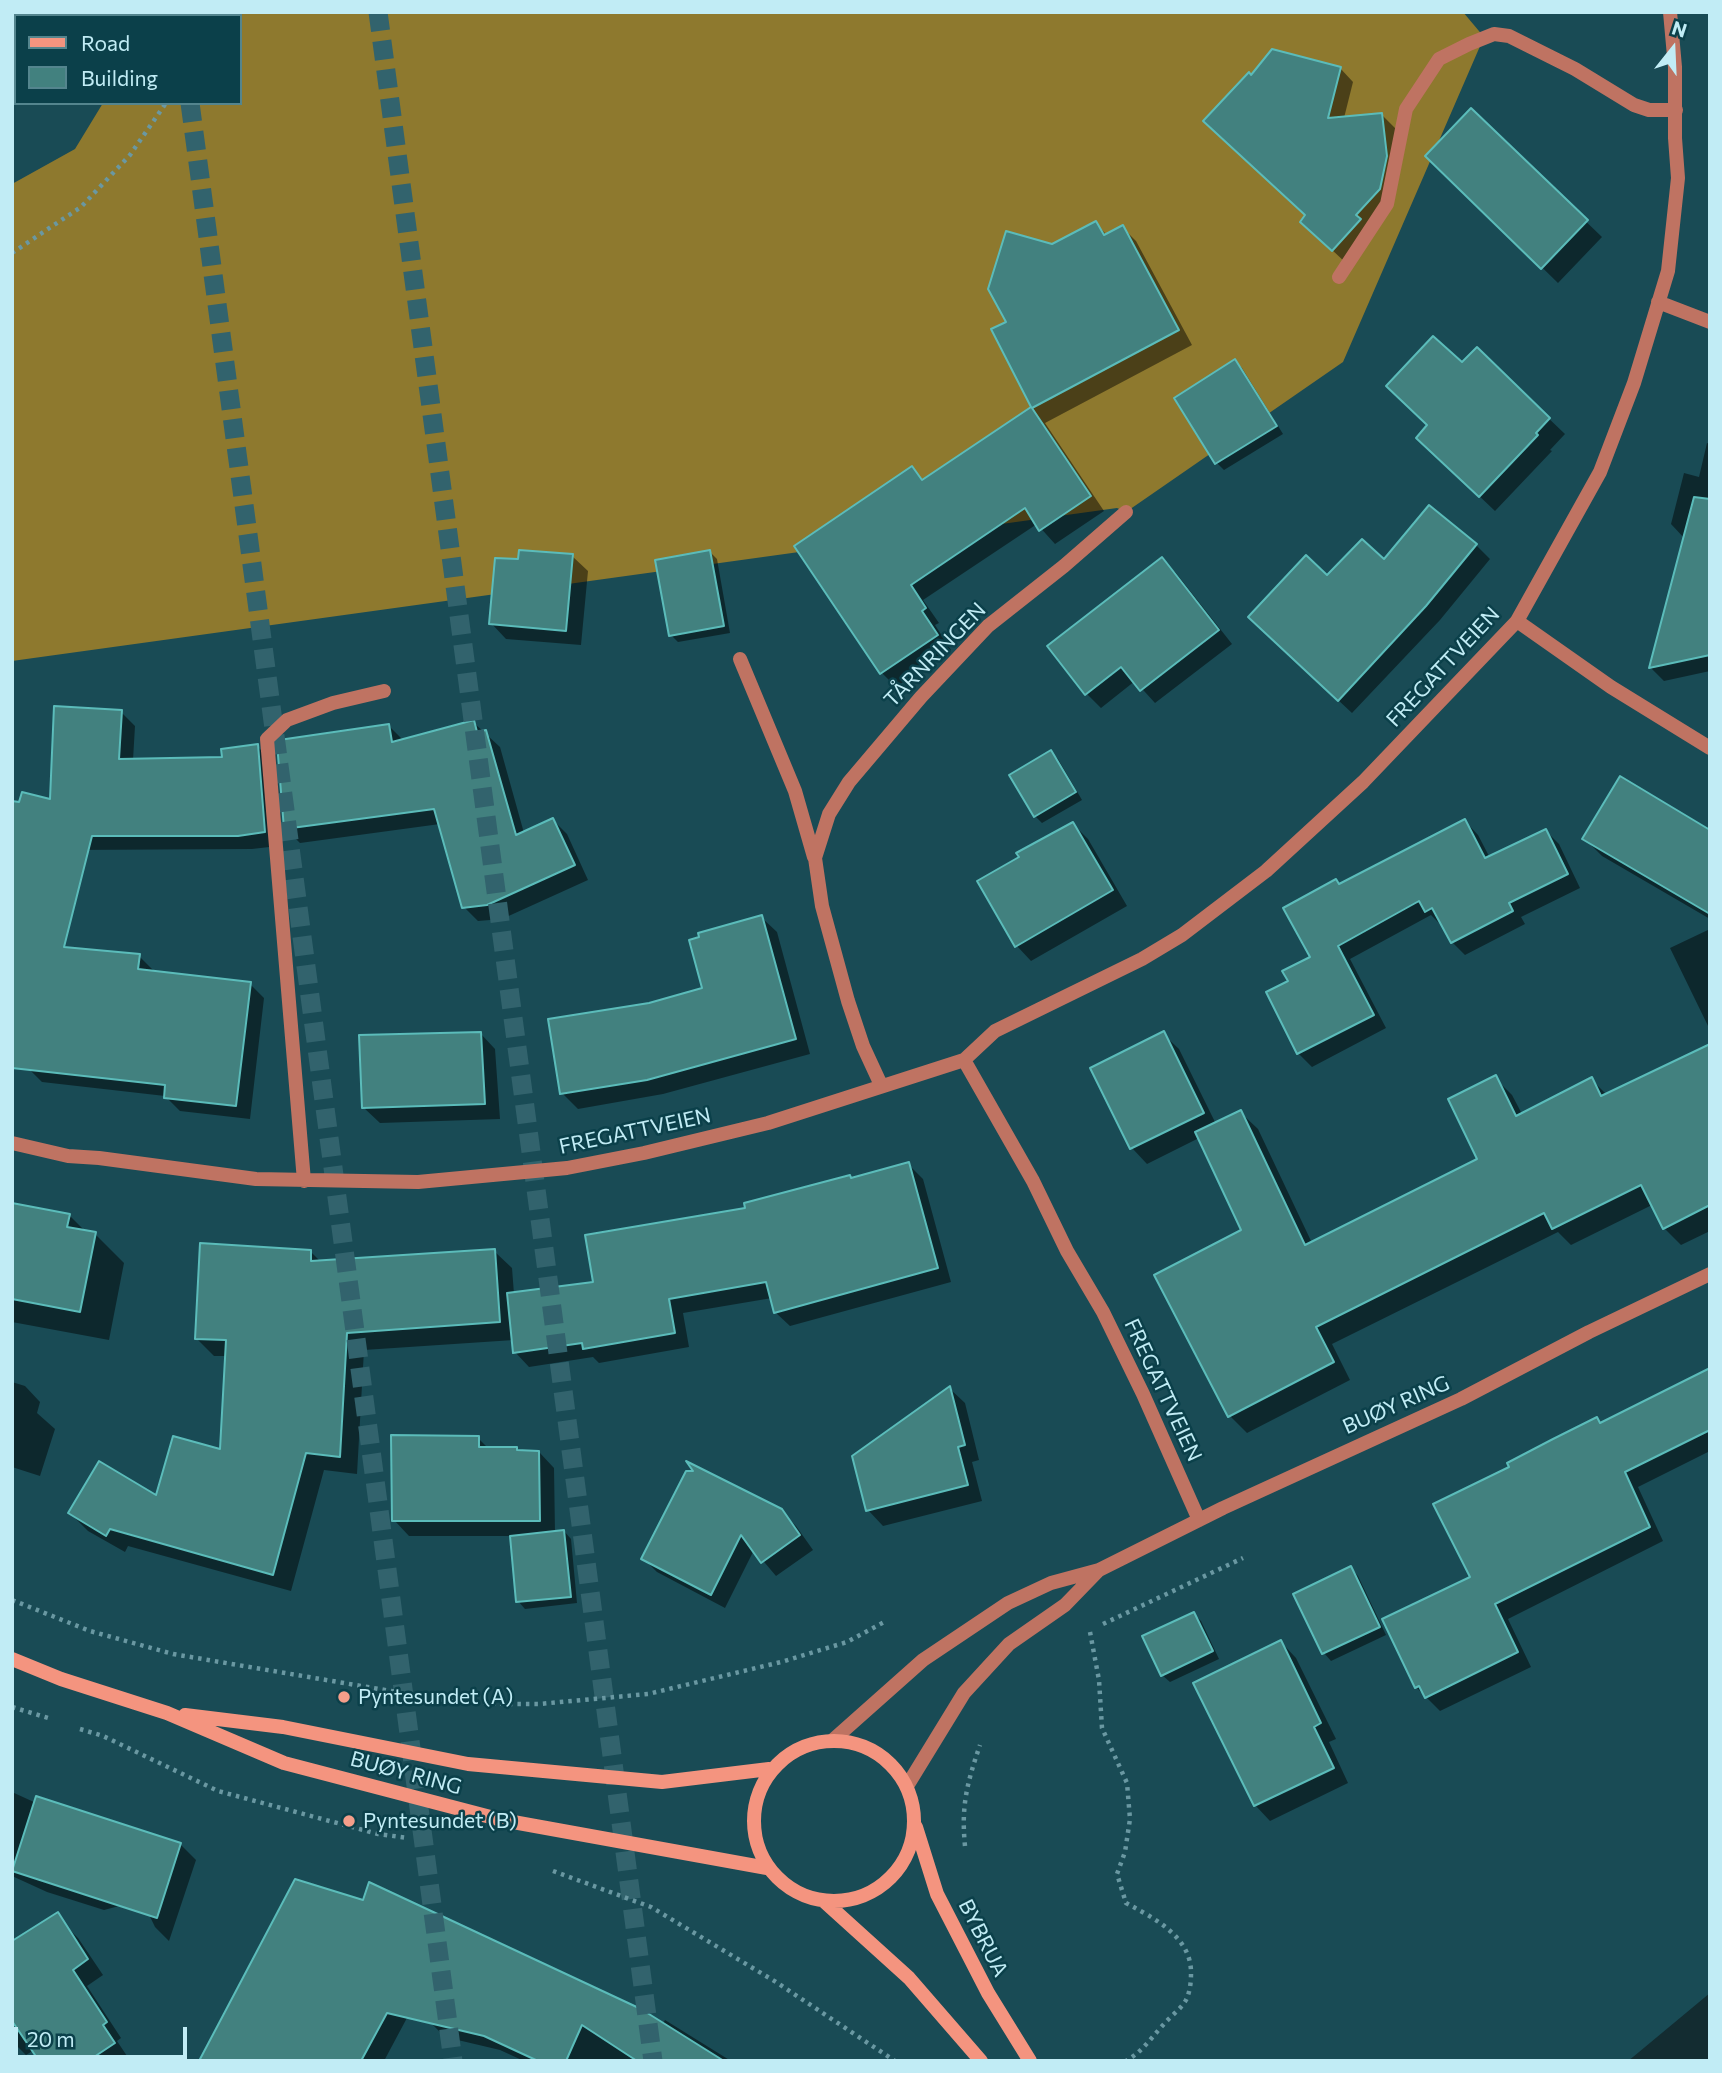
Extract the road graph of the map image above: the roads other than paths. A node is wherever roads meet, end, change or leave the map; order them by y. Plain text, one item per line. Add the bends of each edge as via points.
1 (1670, 12) edge
2 (1676, 110) junction
3 (1339, 277) dead end
4 (1658, 302) junction
5 (1710, 322) edge
6 (1126, 512) dead end
7 (1517, 621) junction
8 (740, 659) dead end
9 (384, 691) dead end
10 (1710, 748) edge
11 (815, 858) junction
12 (964, 1060) junction
13 (881, 1085) junction
14 (12, 1143) edge
15 (304, 1181) junction
16 (1710, 1274) edge
17 (1199, 1520) junction
18 (1098, 1570) junction
19 (12, 1659) edge
20 (167, 1713) junction
21 (833, 1740) junction
22 (769, 1769) junction
23 (907, 1786) junction
24 (915, 1826) junction
25 (767, 1868) junction
26 (825, 1902) junction
27 (981, 2061) edge
28 (1030, 2061) edge

1 - 2 street, FREGATTVEIEN
2 - 3 street via 1634,106 1509,36 1494,34 1469,44 1439,60 1406,109 1387,204
2 - 4 street, FREGATTVEIEN via 1678,178 1668,271
4 - 5 street
4 - 7 street, FREGATTVEIEN via 1600,472
6 - 11 street, TÅRNRINGEN via 988,626 920,697 849,782 829,814
7 - 10 street
7 - 12 street, FREGATTVEIEN via 1363,782 1266,871 1182,935 995,1031
8 - 11 street, TÅRNRINGEN via 795,791
9 - 15 street via 287,720 267,739
11 - 13 street, TÅRNRINGEN via 833,952 863,1046
12 - 13 street, FREGATTVEIEN
12 - 17 street, FREGATTVEIEN via 1103,1312
13 - 15 street, FREGATTVEIEN via 768,1123 567,1168 418,1182
14 - 15 street, FREGATTVEIEN via 68,1156
16 - 17 street, BUØY RING via 1461,1399
17 - 18 street, BUØY RING
18 - 21 street, BUØY RING via 1051,1583 1007,1603 923,1660
18 - 23 street, BUØY RING via 1065,1605 1009,1644 964,1693
19 - 20 main road, BUØY RING
20 - 22 main road, BUØY RING via 283,1727 468,1764 662,1782
20 - 25 main road, BUØY RING via 284,1763 502,1820
21 - 22 main road via 792,1752
21 - 23 main road via 876,1752 894,1766
22 - 25 main road via 754,1809 754,1835
23 - 24 main road
24 - 26 main road via 910,1849 883,1886 862,1898
24 - 28 main road, BYBRUA via 937,1894 988,1993
25 - 26 main road via 795,1892
26 - 27 main road via 909,1978

